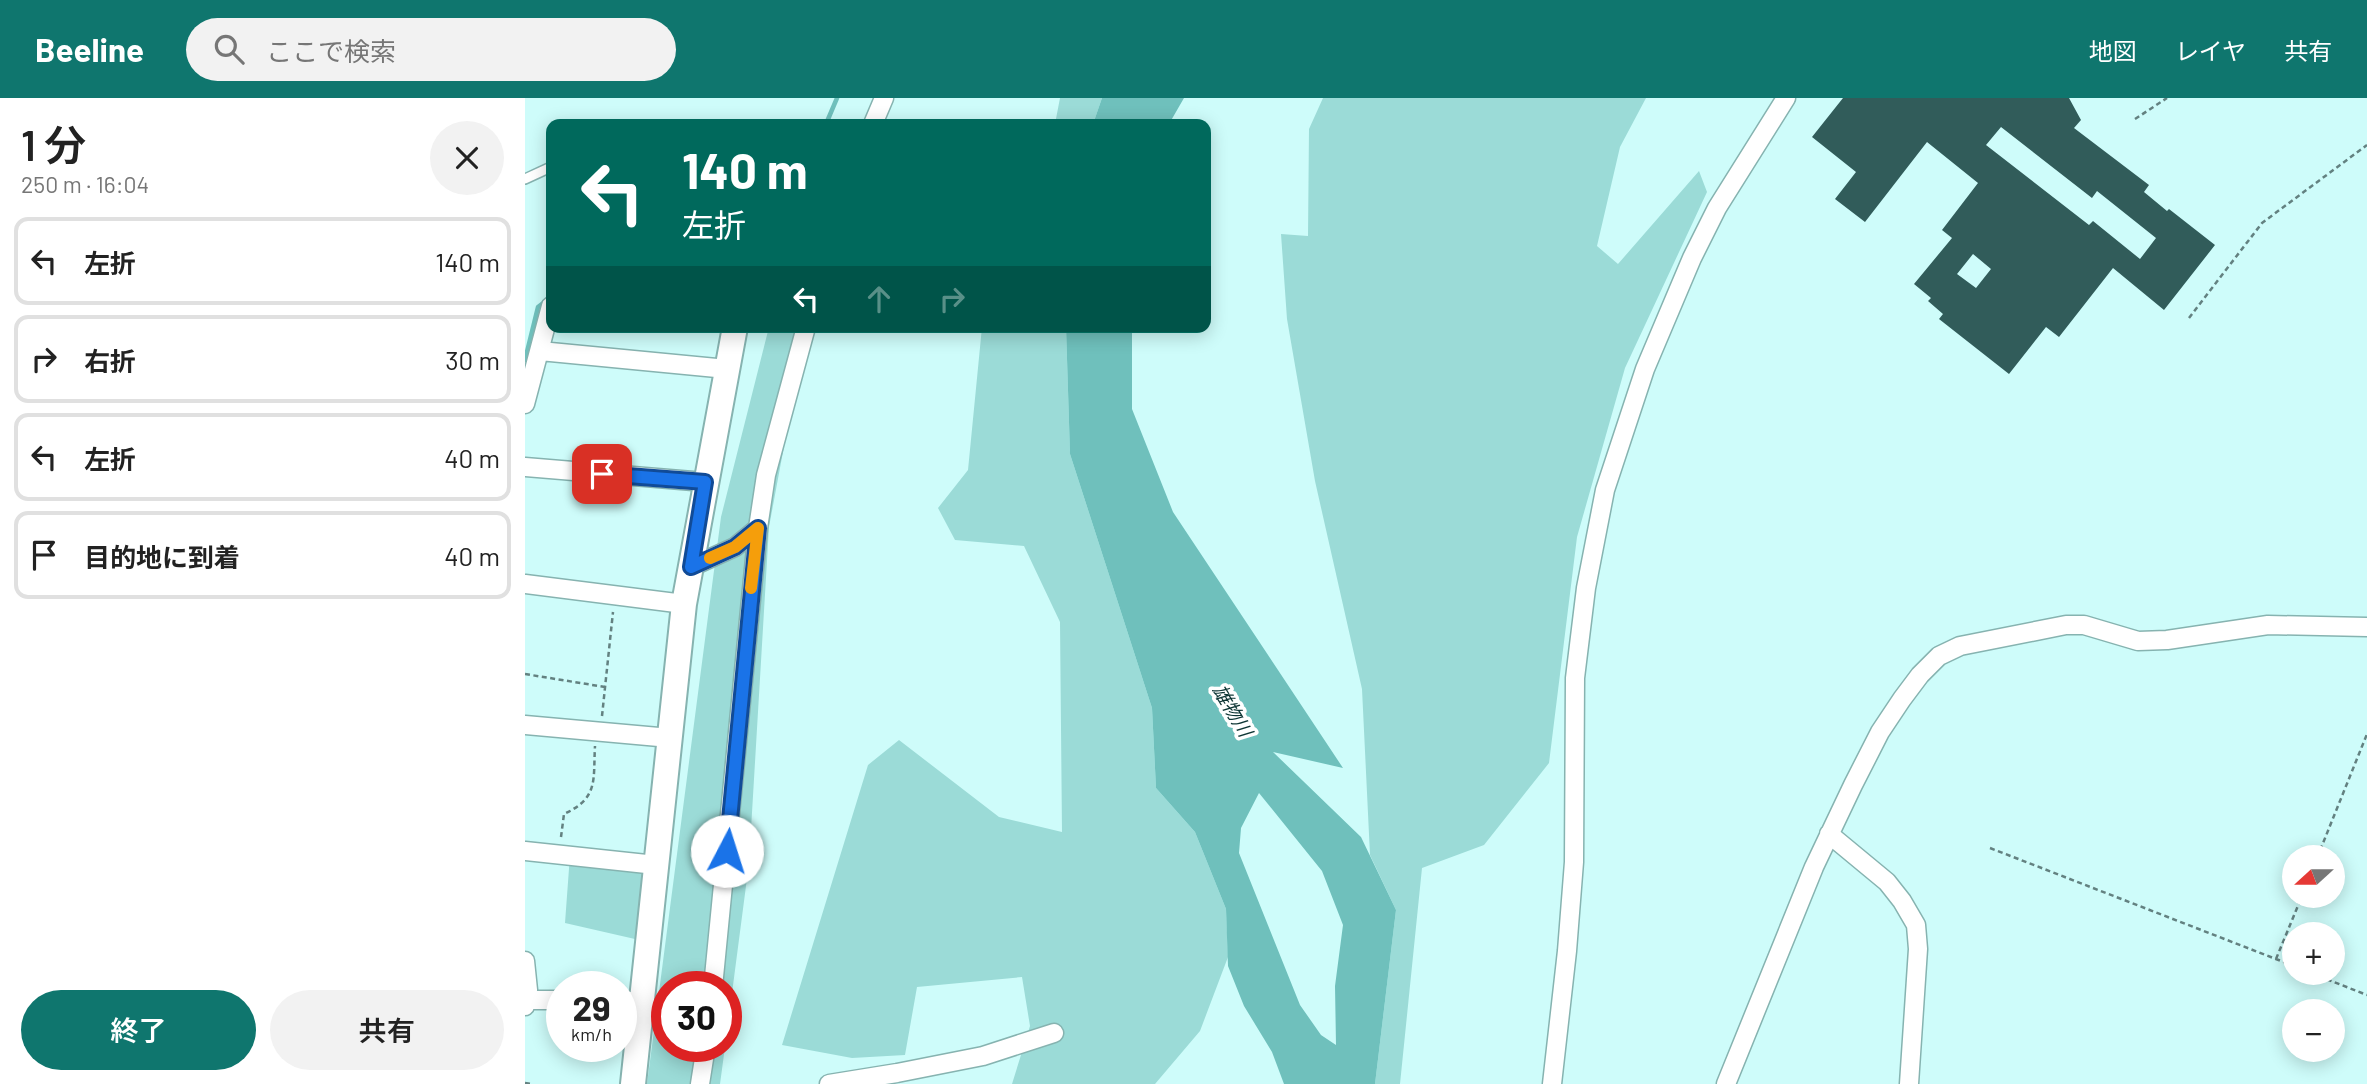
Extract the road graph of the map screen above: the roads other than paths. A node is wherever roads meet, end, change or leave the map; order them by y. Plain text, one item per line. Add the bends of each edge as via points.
1 (884, 98) edge
2 (1786, 98) edge
3 (875, 119) edge
4 (546, 169) edge
5 (525, 179) edge
6 (546, 326) edge
7 (734, 333) edge
8 (804, 333) edge
9 (540, 351) junction
10 (727, 369) junction
11 (525, 404) edge
12 (525, 467) edge
13 (705, 482) junction
14 (758, 528) junction
15 (691, 567) junction
16 (525, 584) edge
17 (684, 604) junction
18 (2367, 627) edge
19 (525, 724) edge
20 (670, 738) junction
21 (1829, 834) junction
22 (525, 850) edge
23 (656, 865) junction
24 (525, 961) edge
25 (637, 971) edge
26 (715, 971) edge
27 (546, 1001) edge
28 (525, 1002) edge
29 (1054, 1033) dead end
30 (632, 1062) edge
31 (703, 1062) edge
32 (633, 1084) edge
33 (700, 1084) edge
34 (828, 1084) edge
35 (1552, 1084) edge
36 (1726, 1084) edge
37 (1909, 1084) edge

1 - 3 street
2 - 35 street via 1717,208 1692,258 1645,369 1605,489 1575,678 1574,862
4 - 5 lane
6 - 9 street
7 - 10 street
8 - 14 street via 766,475
9 - 10 street
9 - 11 street
10 - 13 street
12 - 13 street
13 - 15 street
14 - 15 street via 735,547
14 - 26 street
15 - 17 street
16 - 17 street
17 - 20 street
18 - 21 street via 2268,625 2138,641 2084,625 2066,625 1961,646 1939,656 1902,699 1880,732
19 - 20 street
20 - 23 street
21 - 36 street
21 - 37 street via 1887,882 1916,925
22 - 23 street
23 - 25 street
24 - 28 street
27 - 28 street
29 - 34 street via 983,1056
30 - 32 street
31 - 33 street

